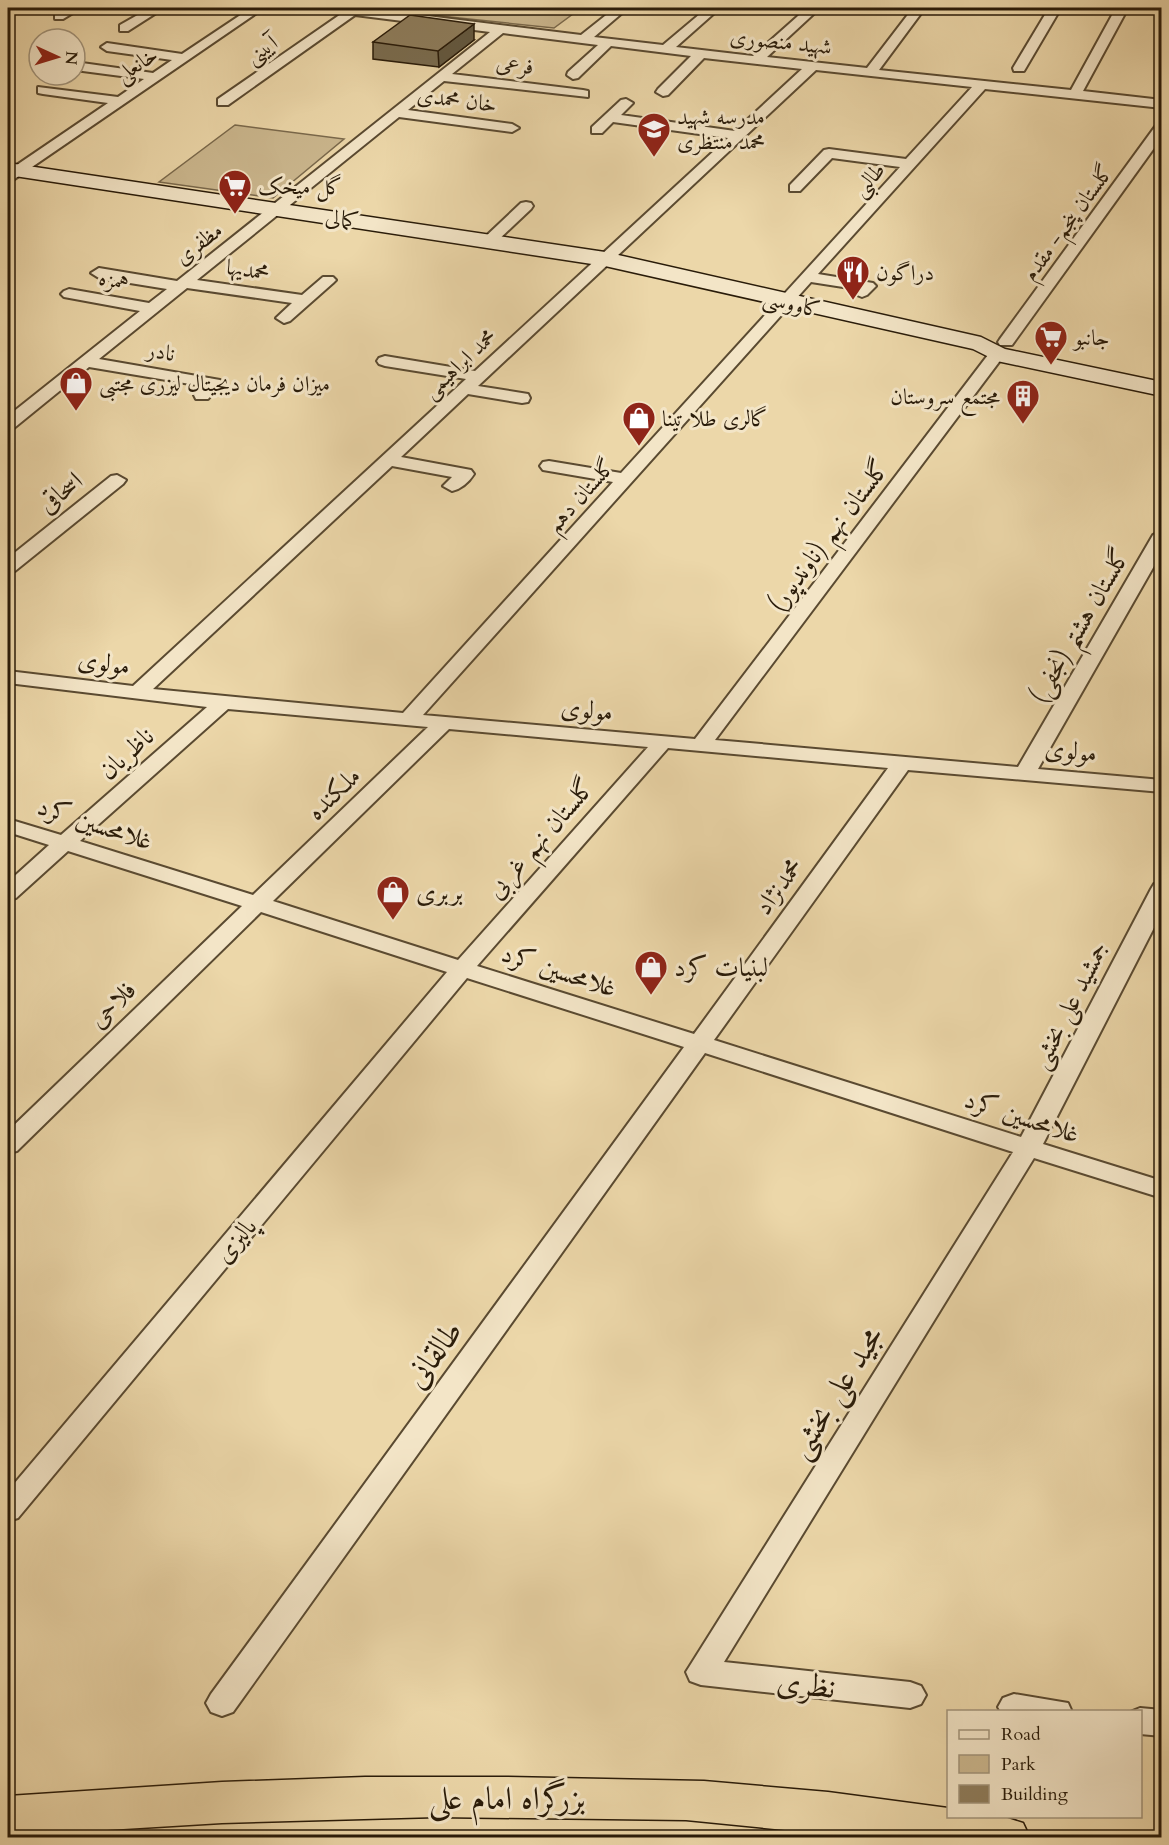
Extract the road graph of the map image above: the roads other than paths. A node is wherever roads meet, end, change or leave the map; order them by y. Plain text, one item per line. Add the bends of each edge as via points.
1 (75, 8) edge
2 (158, 8) edge
3 (258, 8) edge
4 (325, 8) edge
5 (622, 8) edge
6 (714, 8) edge
7 (814, 8) edge
8 (919, 8) edge
9 (1055, 8) edge
10 (1122, 8) edge
11 (355, 9) edge
12 (59, 16) dead end
13 (124, 28) dead end
14 (501, 29) junction
15 (584, 39) junction
16 (608, 42) junction
17 (107, 47) dead end
18 (666, 49) junction
19 (701, 53) junction
20 (183, 58) junction
21 (756, 60) junction
22 (813, 66) junction
23 (87, 68) edge
24 (1019, 68) dead end
25 (871, 72) junction
26 (573, 75) dead end
27 (154, 77) junction
28 (441, 77) junction
29 (982, 84) junction
30 (43, 90) dead end
31 (1161, 90) edge
32 (663, 92) dead end
33 (583, 94) dead end
34 (1075, 94) junction
35 (118, 101) junction
36 (223, 102) dead end
37 (627, 103) dead end
38 (1158, 103) edge
39 (668, 109) dead end
40 (396, 113) junction
41 (611, 118) junction
42 (652, 124) junction
43 (1161, 127) edge
44 (597, 130) dead end
45 (738, 135) junction
46 (637, 138) dead end
47 (500, 139) dead end
48 (910, 164) junction
49 (11, 172) edge
50 (795, 189) dead end
51 (526, 206) dead end
52 (276, 209) junction
53 (489, 241) junction
54 (605, 259) junction
55 (99, 273) dead end
56 (811, 273) junction
57 (875, 278) dead end
58 (328, 280) dead end
59 (182, 284) junction
60 (862, 292) dead end
61 (69, 294) dead end
62 (306, 300) junction
63 (785, 302) junction
64 (151, 308) junction
65 (284, 318) dead end
66 (994, 347) junction
67 (84, 361) junction
68 (385, 361) dead end
69 (1161, 375) edge
70 (478, 376) junction
71 (465, 389) junction
72 (1161, 389) edge
73 (202, 395) dead end
74 (522, 398) dead end
75 (8, 424) edge
76 (388, 460) junction
77 (549, 466) dead end
78 (625, 479) junction
79 (117, 480) dead end
80 (452, 486) dead end
81 (1161, 536) edge
82 (8, 567) edge
83 (12, 682) edge
84 (136, 694) junction
85 (223, 703) junction
86 (409, 718) junction
87 (446, 722) junction
88 (661, 744) junction
89 (700, 746) junction
90 (903, 762) junction
91 (1026, 772) junction
92 (1161, 786) edge
93 (8, 825) edge
94 (65, 844) junction
95 (1161, 889) edge
96 (8, 892) edge
97 (257, 904) junction
98 (462, 969) junction
99 (699, 1044) junction
100 (8, 1145) edge
101 (1028, 1148) junction
102 (1161, 1190) edge
103 (8, 1510) edge
104 (701, 1672) joint
105 (910, 1695) dead end
106 (222, 1703) dead end
107 (1014, 1707) dead end
108 (1040, 1710) edge
109 (1142, 1721) edge
110 (1161, 1724) edge
111 (8, 1816) edge
112 (1006, 1838) edge

1 - 12 street
2 - 13 street
3 - 20 street, خانعلی
4 - 11 street, شهید منصوری
5 - 15 street
6 - 18 street
7 - 21 street
8 - 25 street
9 - 24 street
10 - 34 street
11 - 14 street, شهید منصوری
11 - 36 street, آیینی
14 - 15 street, شهید منصوری
14 - 28 street, مظفری
15 - 16 street, شهید منصوری
16 - 18 street, شهید منصوری
16 - 26 street
17 - 20 street
18 - 19 street, شهید منصوری
19 - 21 street, شهید منصوری
19 - 32 street
20 - 27 street, خانعلی
21 - 22 street, شهید منصوری
22 - 25 street, شهید منصوری
22 - 45 street, محمد ابراهیمی
23 - 27 street
25 - 29 street, شهید منصوری
27 - 35 street, خانعلی
28 - 33 street, فرعی
28 - 40 street, مظفری
29 - 34 street, شهید منصوری
29 - 48 street, طالبی
30 - 35 street
31 - 38 street
34 - 38 street, شهید منصوری
35 - 49 street, خانعلی
37 - 41 street
39 - 42 street
40 - 47 street, خان محمدی via 516,124
40 - 52 street, مظفری
41 - 42 street
41 - 44 street
42 - 45 street
42 - 46 street
43 - 66 street, گلستان پنجم- مقدم
45 - 54 street, محمد ابراهیمی
48 - 50 street via 829,153
48 - 56 street, طالبی
49 - 52 main road, کمالی
51 - 53 street
52 - 53 main road, کمالی
52 - 59 street, مظفری
53 - 54 main road, کمالی
54 - 63 main road, کاووسی
54 - 70 street, محمد ابراهیمی
55 - 59 street, محمدیها
56 - 57 street
56 - 60 street via 868,285
56 - 63 street, طالبی
58 - 62 street, محمدیها
59 - 62 street, محمدیها
59 - 64 street, مظفری
61 - 64 street, همزه
62 - 65 street, محمدیها
63 - 66 main road, کاووسی
63 - 78 street, گلستان دهم
64 - 67 street, مظفری
66 - 69 main road, کاووسی
66 - 72 main road, کاووسی
66 - 89 street, گلستان نهم (ناوندپور)
67 - 73 street, نادر via 214,383
67 - 75 street, مظفری
68 - 70 street
70 - 71 street, محمد ابراهیمی
71 - 74 street
71 - 76 street, محمد ابراهیمی
76 - 80 street via 465,474
76 - 84 street, محمد ابراهیمی
77 - 78 street
78 - 86 street, گلستان دهم
79 - 82 street, اسحاقی
81 - 91 street, گلستان هشتم (نجفی)
83 - 84 street, مولوی
84 - 85 street, مولوی
85 - 86 street, مولوی
85 - 94 street, ناظریان
86 - 87 street, مولوی
87 - 88 street, مولوی
87 - 97 street, ملکنده
88 - 89 street, مولوی
88 - 98 street, گلستان نهم غربی
89 - 90 street, مولوی
90 - 91 street, مولوی
90 - 99 street, محمدنژاد
91 - 92 street, مولوی
93 - 94 street, غلامحسین کرد
94 - 96 street, ناظریان
94 - 97 street, غلامحسین کرد
95 - 101 street, جمشید علی بخشی
97 - 98 street, غلامحسین کرد
97 - 100 street, فلاحی
98 - 99 street, غلامحسین کرد
98 - 103 street, پالیزی
99 - 101 street, غلامحسین کرد
99 - 106 street, طالقانی
101 - 102 street, غلامحسین کرد
101 - 104 street, مجید علی بخشی
104 - 105 street, نظری
107 - 108 street
109 - 110 street
111 - 112 highway, بزرگراه امام علی via 117,1807 506,1796 720,1802

